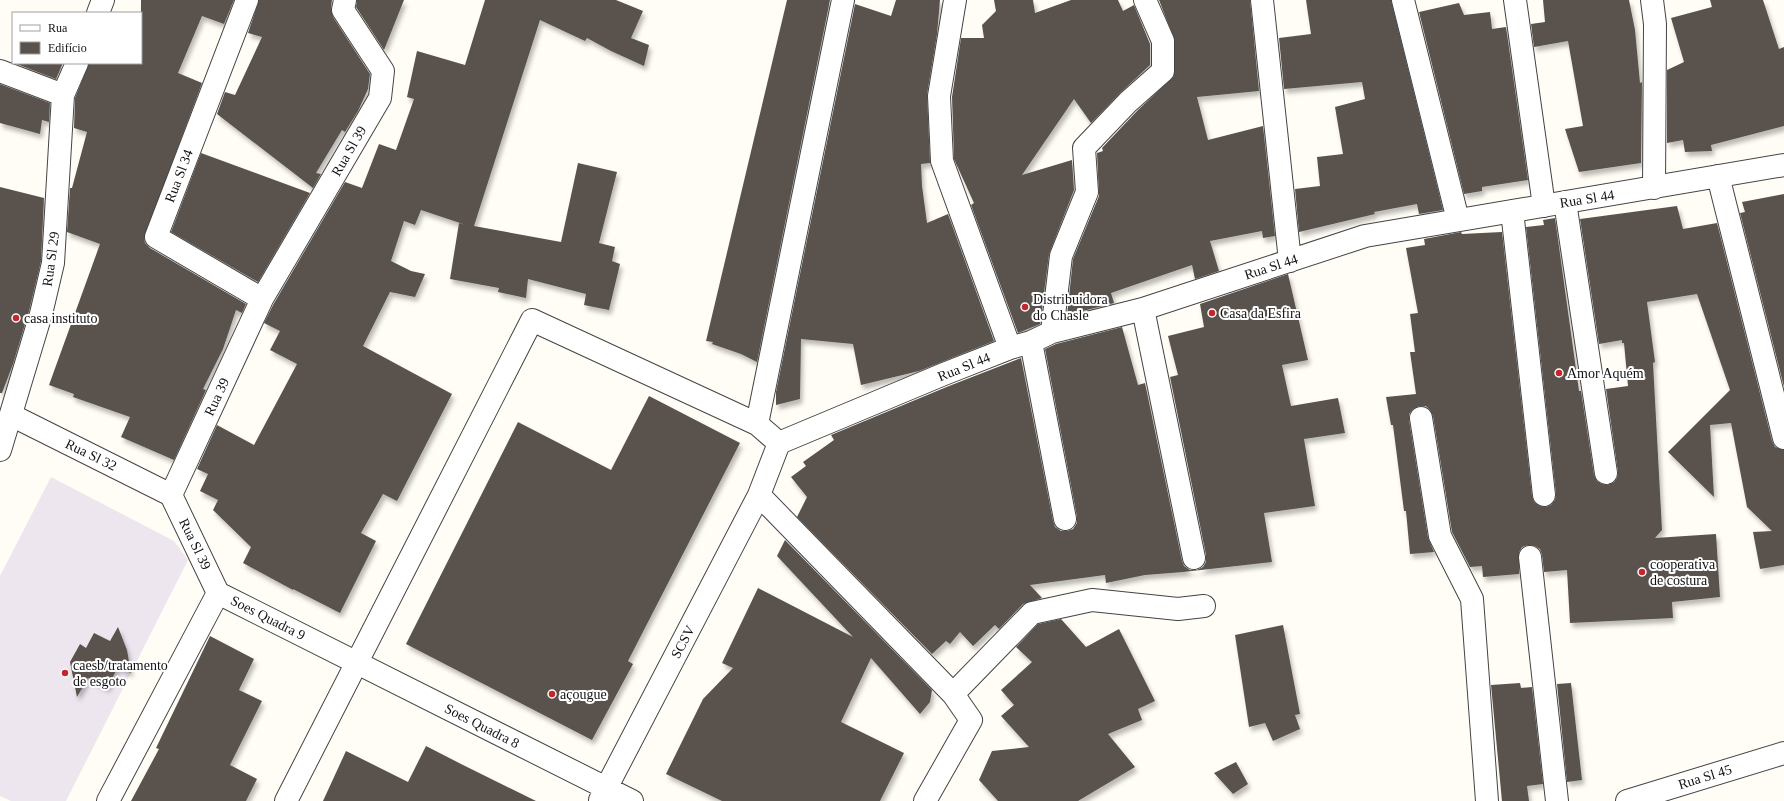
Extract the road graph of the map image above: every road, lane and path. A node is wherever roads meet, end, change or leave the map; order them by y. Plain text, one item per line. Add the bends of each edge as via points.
1 (104, 0) edge
2 (247, 0) edge
3 (345, 0) edge
4 (843, 0) edge
5 (955, 0) edge
6 (1145, 0) edge
7 (1262, 0) edge
8 (1403, 0) edge
9 (1515, 0) edge
10 (1652, 0) edge
11 (98, 12) edge
12 (77, 64) edge
13 (0, 71) edge
14 (63, 95) junction
15 (1784, 165) edge
16 (1718, 176) junction
17 (1654, 188) junction
18 (1565, 202) junction
19 (1544, 206) junction
20 (1512, 211) junction
21 (1458, 220) junction
22 (1290, 260) junction
23 (262, 299) junction
24 (1143, 309) junction
25 (1052, 332) junction
26 (1031, 342) junction
27 (1010, 348) junction
28 (11, 415) junction
29 (1421, 418) dead end
30 (756, 424) junction
31 (1784, 438) edge
32 (779, 443) junction
33 (0, 450) edge
34 (1606, 473) dead end
35 (171, 495) junction
36 (759, 495) junction
37 (1544, 495) dead end
38 (1065, 519) dead end
39 (1530, 557) dead end
40 (1194, 558) dead end
41 (218, 593) junction
42 (1204, 606) dead end
43 (357, 664) junction
44 (953, 694) junction
45 (1784, 753) edge
46 (603, 794) edge
47 (108, 801) edge
48 (286, 801) edge
49 (632, 801) edge
50 (926, 801) edge
51 (1487, 801) edge
52 (1557, 801) edge
53 (1627, 801) edge

1 - 11 street
2 - 23 street, Rua Sl 34 via 156,238
3 - 23 street, Rua Sl 39 via 343,10 383,71 380,98
4 - 30 street
5 - 27 street via 939,96 942,161
6 - 25 street via 1163,41 1162,71 1084,148 1087,192 1061,256
7 - 22 street
8 - 21 street
9 - 19 street
10 - 17 street via 1655,24
12 - 14 street, Rua Sl 29
13 - 14 street
14 - 28 street, Rua Sl 29 via 53,263 41,314
15 - 16 street, Rua Sl 44
16 - 17 street, Rua Sl 44
16 - 31 street
17 - 18 street, Rua Sl 44
18 - 19 street, Rua Sl 44
18 - 34 street
19 - 20 street, Rua Sl 44
20 - 21 street, Rua Sl 44
20 - 37 street
21 - 22 street, Rua Sl 44 via 1365,236
22 - 24 street, Rua Sl 44
23 - 35 street, Rua 39
24 - 25 street, Rua Sl 44
24 - 40 street
25 - 26 street, Rua Sl 44
26 - 27 street, Rua Sl 44
26 - 38 street
27 - 32 street, Rua Sl 44
28 - 33 street, Rua Sl 29
28 - 35 street, Rua Sl 32
29 - 51 street via 1440,536 1472,599
30 - 32 street
30 - 43 street via 532,320
32 - 36 street, SCSV
35 - 41 street, Rua Sl 39
36 - 44 street
36 - 46 street, SCSV
39 - 52 street
41 - 43 street, Soes Quadra 9
41 - 47 street, Soes Quadra 9
42 - 44 street via 1178,609 1092,600 1032,613
43 - 46 street, Soes Quadra 8
43 - 48 street
44 - 50 street via 971,720
45 - 53 street, Rua Sl 45
46 - 49 street, Soes Quadra 8

